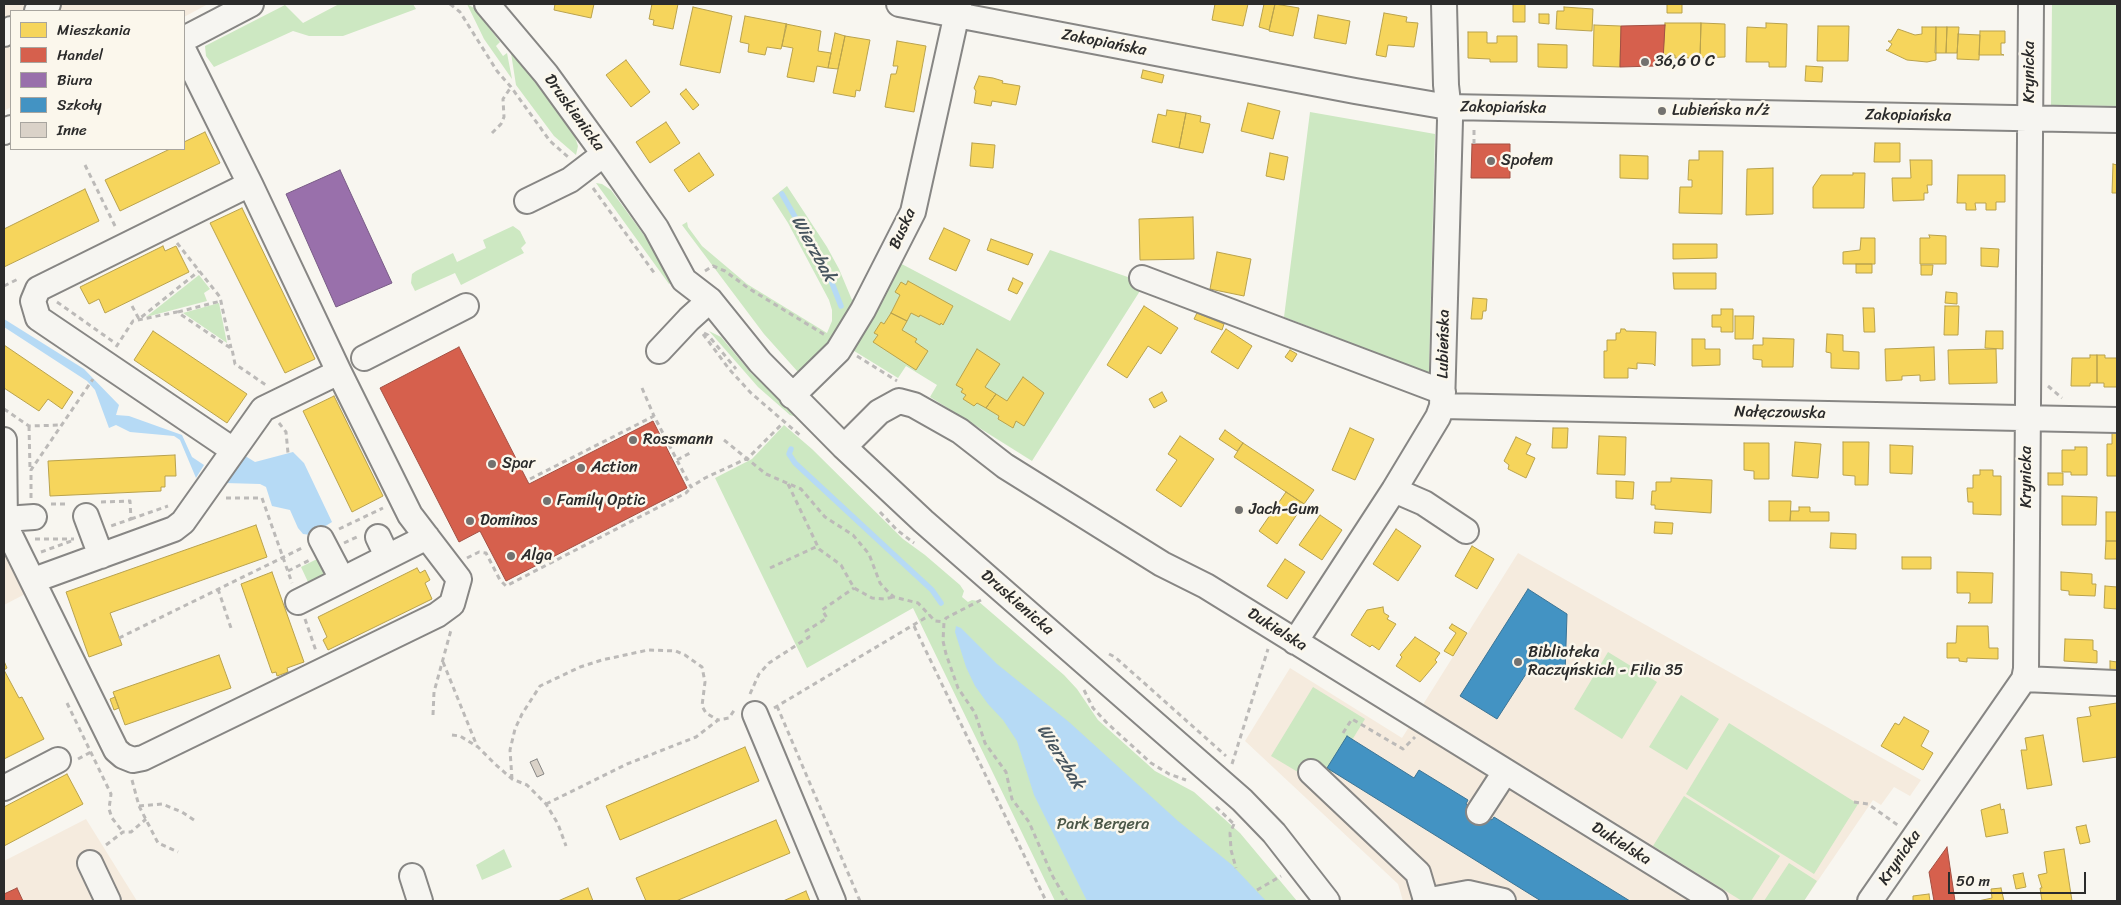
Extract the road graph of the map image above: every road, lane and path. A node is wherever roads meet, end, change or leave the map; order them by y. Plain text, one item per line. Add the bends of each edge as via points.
1 (251, 4) edge
2 (450, 4) edge
3 (487, 4) edge
4 (899, 4) edge
5 (1444, 4) edge
6 (2031, 4) edge
7 (958, 9) edge
8 (185, 38) edge
9 (185, 53) edge
10 (511, 87) junction
11 (1448, 107) junction
12 (2030, 118) junction
13 (2117, 120) edge
14 (1474, 122) dead end
15 (492, 133) dead end
16 (1474, 144) dead end
17 (604, 154) junction
18 (572, 161) dead end
19 (86, 165) dead end
20 (590, 183) dead end
21 (250, 184) junction
22 (527, 201) dead end
23 (167, 224) junction
24 (656, 228) junction
25 (117, 231) dead end
26 (199, 271) junction
27 (700, 275) junction
28 (657, 276) dead end
29 (1142, 278) dead end
30 (38, 289) junction
31 (710, 300) junction
32 (221, 301) junction
33 (132, 306) dead end
34 (466, 306) dead end
35 (177, 312) junction
36 (139, 319) junction
37 (842, 346) junction
38 (232, 349) junction
39 (659, 351) dead end
40 (364, 358) dead end
41 (107, 360) junction
42 (339, 372) junction
43 (901, 387) dead end
44 (642, 388) dead end
45 (792, 396) junction
46 (1442, 399) junction
47 (273, 403) junction
48 (4, 408) edge
49 (654, 416) junction
50 (2028, 418) junction
51 (2117, 420) edge
52 (784, 422) dead end
53 (62, 425) junction
54 (29, 426) junction
55 (4, 440) edge
56 (724, 440) dead end
57 (844, 448) junction
58 (233, 450) junction
59 (692, 452) dead end
60 (288, 454) dead end
61 (748, 458) junction
62 (677, 460) junction
63 (30, 470) junction
64 (530, 479) dead end
65 (785, 484) junction
66 (691, 487) junction
67 (1394, 490) junction
68 (203, 493) junction
69 (400, 495) junction
70 (177, 503) dead end
71 (87, 514) junction
72 (5, 519) junction
73 (131, 519) junction
74 (34, 524) junction
75 (1466, 531) dead end
76 (427, 537) junction
77 (321, 539) junction
78 (818, 546) junction
79 (101, 556) junction
80 (283, 557) junction
81 (450, 566) junction
82 (770, 568) dead end
83 (342, 579) junction
84 (34, 580) junction
85 (854, 588) junction
86 (218, 589) junction
87 (986, 596) dead end
88 (894, 597) junction
89 (298, 602) junction
90 (452, 604) junction
91 (930, 615) junction
92 (944, 622) junction
93 (914, 626) junction
94 (232, 631) dead end
95 (1287, 636) junction
96 (119, 638) dead end
97 (443, 661) junction
98 (323, 671) junction
99 (2024, 679) junction
100 (2115, 683) dead end
101 (1082, 686) dead end
102 (66, 701) dead end
103 (755, 709) junction
104 (433, 715) dead end
105 (718, 720) junction
106 (1421, 720) junction
107 (1343, 733) dead end
108 (452, 735) dead end
109 (478, 747) junction
110 (1233, 758) dead end
111 (58, 760) dead end
112 (133, 760) junction
113 (1311, 772) dead end
114 (1505, 772) junction
115 (512, 779) junction
116 (1191, 782) dead end
117 (4, 788) edge
118 (1854, 802) dead end
119 (546, 804) junction
120 (1212, 804) dead end
121 (139, 806) junction
122 (1479, 812) dead end
123 (146, 819) junction
124 (197, 822) dead end
125 (1234, 824) junction
126 (1903, 828) dead end
127 (1241, 830) dead end
128 (123, 832) junction
129 (106, 845) dead end
130 (566, 846) dead end
131 (178, 852) dead end
132 (90, 863) dead end
133 (1236, 868) dead end
134 (1276, 869) dead end
135 (412, 876) dead end
136 (1281, 876) junction
137 (1286, 882) dead end
138 (1257, 890) dead end
139 (1711, 899) edge
140 (108, 901) edge
141 (420, 901) edge
142 (834, 901) edge
143 (860, 901) edge
144 (1046, 901) edge
145 (1067, 901) edge
146 (1327, 901) edge
147 (1426, 901) edge
148 (1503, 901) edge
149 (1870, 901) edge

1 - 8 street
2 - 10 path via 460,12 497,71
3 - 17 street, Druskienicka via 546,74
4 - 7 street, Zakopiańska
5 - 11 street, Lubieńska
6 - 12 street, Krynicka
7 - 11 street, Zakopiańska via 1364,93
7 - 37 street, Buska via 913,212
9 - 21 street
10 - 15 path via 503,99 504,117
10 - 18 path via 550,141
11 - 12 street, Zakopiańska
11 - 46 street, Lubieńska
12 - 13 street, Zakopiańska
12 - 50 street, Krynicka
14 - 16 path
17 - 22 street via 570,180
17 - 24 street, Druskienicka
19 - 25 path
20 - 28 path
21 - 23 street
21 - 42 street
23 - 26 path
23 - 30 street
24 - 27 street, Druskienicka via 698,269
24 - 31 street, Druskienicka via 684,280
26 - 32 path
26 - 36 path
27 - 31 street, Druskienicka
27 - 37 path via 717,266
29 - 46 street, Nałęczowska
30 - 41 path
30 - 41 street via 33,301 38,318
31 - 39 street
31 - 45 street, Druskienicka
32 - 35 path
32 - 38 path
33 - 36 path
34 - 40 street
35 - 36 path
35 - 38 path
36 - 41 path via 133,321
37 - 43 path via 900,382
37 - 45 street, Buska
38 - 47 path via 235,364 275,391
41 - 53 path
41 - 58 street
42 - 47 street
42 - 69 street
44 - 49 path
45 - 57 street, Druskienicka
46 - 50 street, Nałęczowska
46 - 67 street, Lubieńska via 1438,417
47 - 58 street via 258,414
47 - 60 path via 286,432
48 - 54 path
49 - 62 path
49 - 64 path
50 - 51 street, Nałęczowska
50 - 99 street, Krynicka
52 - 61 path
53 - 54 path
53 - 63 path
54 - 63 path
55 - 72 street
56 - 61 path
57 - 95 street, Dukielska via 879,412 899,401 914,405 960,431 1005,466 1146,554 1206,586
57 - 146 street, Druskienicka via 1242,800 1274,833
58 - 68 street
59 - 62 path
61 - 65 path via 766,474
61 - 66 path
62 - 66 path
63 - 74 path
65 - 78 path
65 - 88 path via 801,489 825,517 857,538 869,554 884,589
66 - 81 path via 506,586 486,553 479,552
67 - 75 street via 1424,503
67 - 95 street, Lubieńska
68 - 79 street via 183,522 174,529
68 - 80 path via 211,498 262,498
69 - 76 street
69 - 77 path
70 - 73 path
71 - 73 path
71 - 73 path via 130,501
71 - 74 path
71 - 79 street
72 - 74 street
72 - 74 street via 6,525
74 - 74 path via 76,539
74 - 84 street
76 - 81 street
76 - 83 street via 383,547
77 - 80 path
77 - 83 street
78 - 82 path
78 - 85 path via 841,565
79 - 84 street
80 - 86 path
80 - 89 path
81 - 90 street via 458,579
83 - 89 street
84 - 112 street via 116,750
85 - 88 path via 872,598
85 - 103 path via 822,610 827,618 806,632 809,637 769,663 759,674
86 - 94 path
86 - 96 path
87 - 92 path
88 - 91 path via 918,603
89 - 98 path
90 - 97 path via 455,617
90 - 98 street via 437,615
91 - 92 path via 935,621
91 - 93 path
92 - 145 path via 943,641 958,688 975,714 985,743 1006,772 1012,799 1029,822
93 - 103 path
93 - 144 path
95 - 106 street, Dukielska
95 - 110 path via 1267,650
97 - 104 path via 434,692
97 - 109 path
98 - 112 street
99 - 100 street
99 - 149 street, Krynicka
101 - 116 path via 1093,708 1151,763
102 - 128 path via 111,794 109,809 112,818
103 - 105 path
103 - 142 street
103 - 143 path
105 - 115 path via 706,713 702,706 705,682 702,667 685,655 676,651 648,650 602,660 540,686 515,729 510,750
105 - 119 path via 696,737 627,764
106 - 107 path via 1403,749 1352,719
106 - 114 street, Dukielska
108 - 109 path
109 - 115 path
111 - 117 street
112 - 121 path via 132,778
113 - 147 street via 1418,874
114 - 122 street
114 - 139 street, Dukielska
115 - 119 path via 527,785
118 - 126 path via 1868,804
119 - 130 path
120 - 125 path
121 - 123 path
121 - 124 path via 162,804
123 - 128 path via 131,832
123 - 131 path via 158,843
125 - 127 path
125 - 133 path via 1230,834
128 - 129 path
132 - 140 street
134 - 136 path
135 - 141 street
136 - 137 path
136 - 138 path
147 - 148 street via 1468,892

